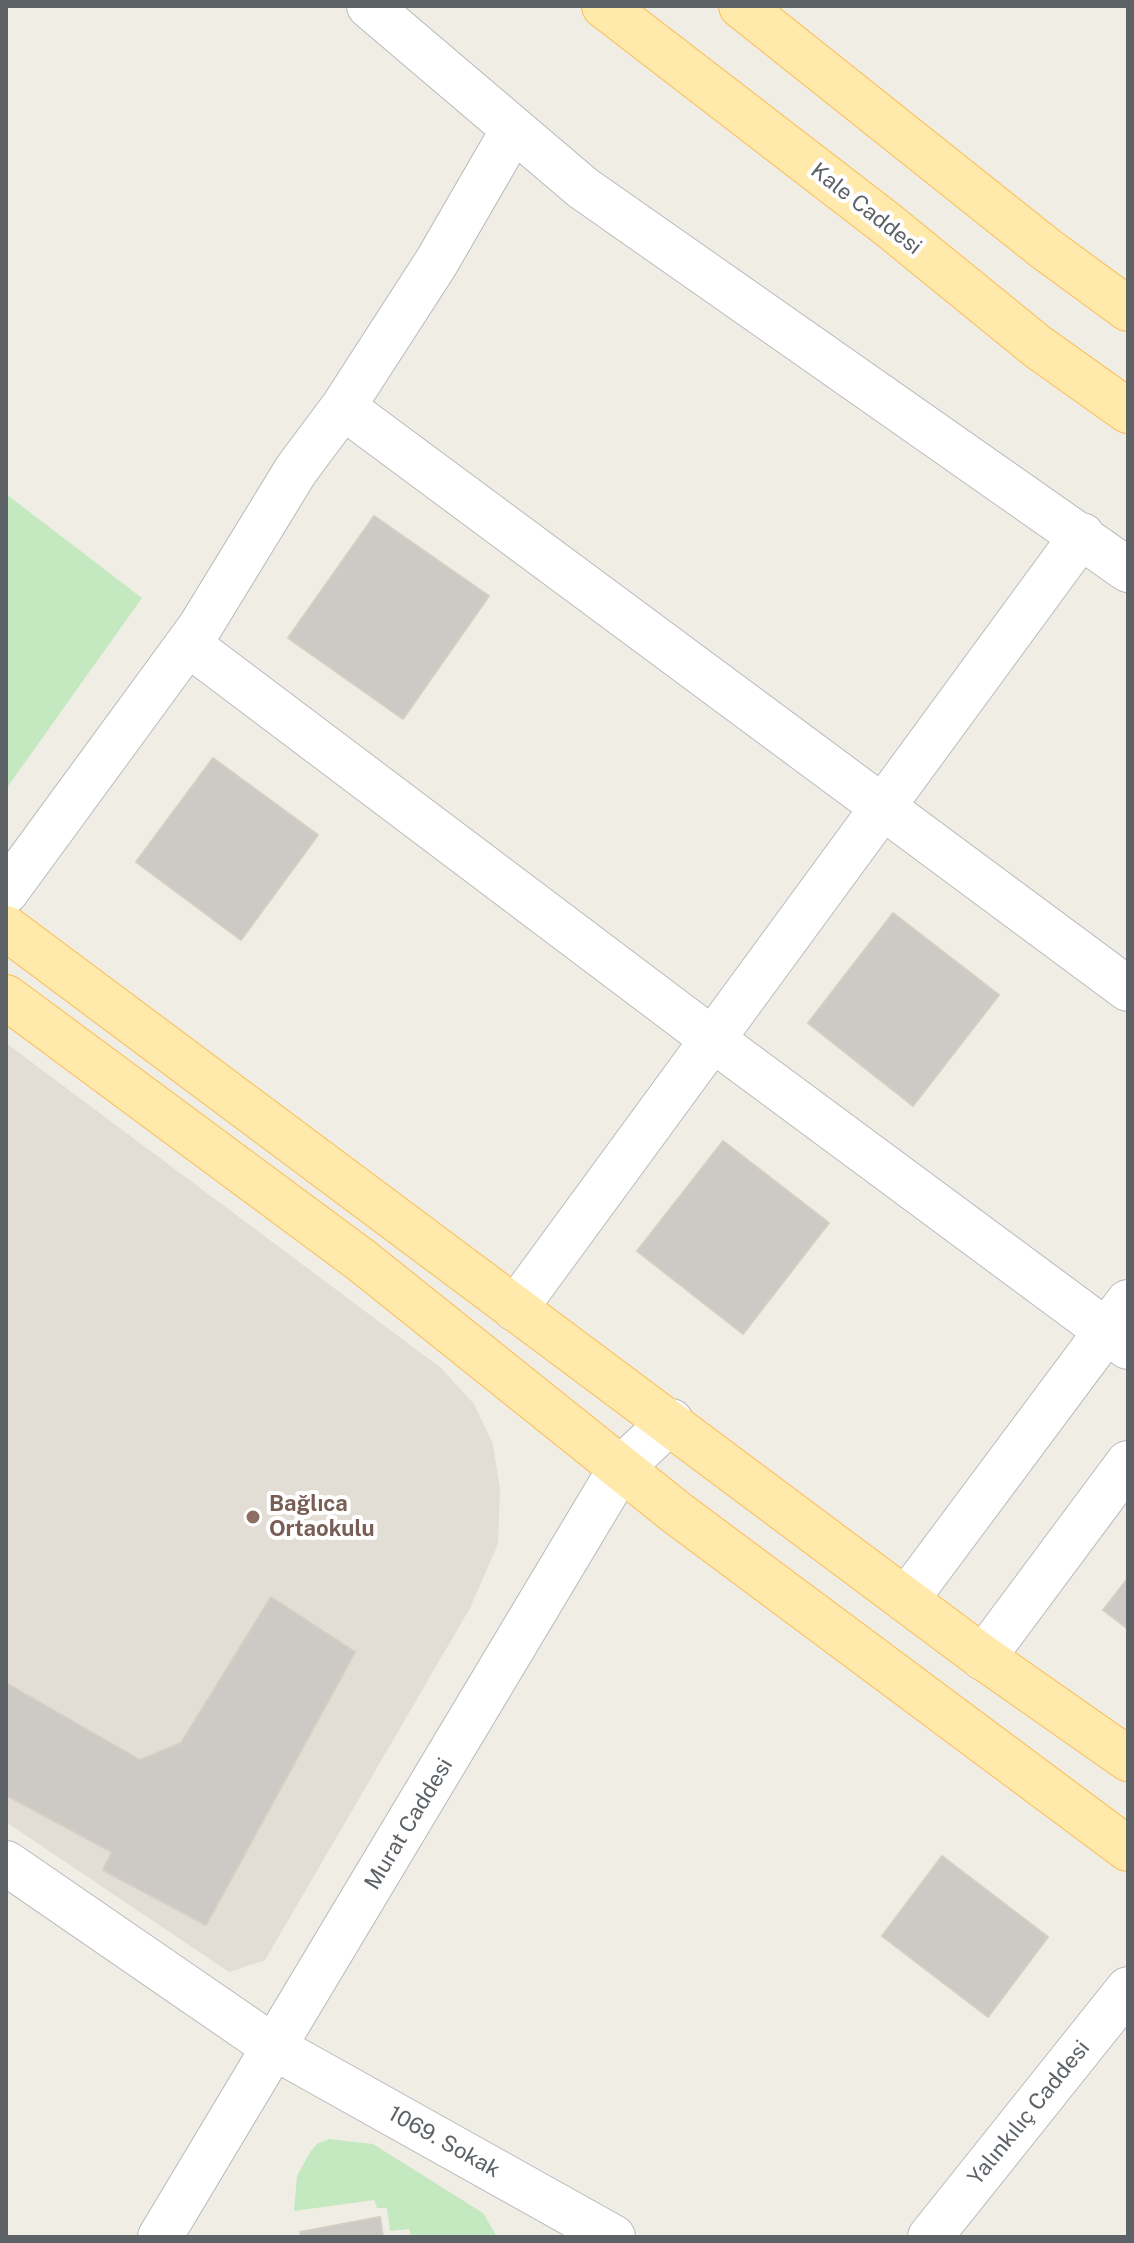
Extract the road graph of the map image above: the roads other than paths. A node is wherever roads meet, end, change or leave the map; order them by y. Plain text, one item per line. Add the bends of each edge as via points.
1 (369, 6) edge
2 (604, 6) edge
3 (741, 6) edge
4 (513, 130) junction
5 (1128, 309) edge
6 (343, 407) junction
7 (1128, 411) edge
8 (1082, 535) junction
9 (1128, 570) edge
10 (188, 644) junction
11 (882, 807) junction
12 (6, 892) edge
13 (6, 928) edge
14 (1128, 989) edge
15 (6, 997) edge
16 (712, 1039) junction
17 (515, 1309) junction
18 (1121, 1327) edge
19 (671, 1421) junction
20 (1128, 1463) edge
21 (620, 1469) junction
22 (906, 1600) junction
23 (983, 1658) junction
24 (1128, 1759) edge
25 (1128, 1849) edge
26 (6, 1863) edge
27 (1128, 1989) edge
28 (275, 2048) junction
29 (160, 2237) edge
30 (613, 2237) edge
31 (930, 2237) edge

1 - 4 street
2 - 7 main road, Kale Caddesi via 1038,347
3 - 5 main road
4 - 6 street
4 - 8 street via 583,188
6 - 10 street via 296,470
6 - 11 street
8 - 9 street
8 - 11 street
10 - 12 street
10 - 16 street
11 - 14 street
11 - 16 street
13 - 17 main road
15 - 21 main road via 361,1260
16 - 17 street
16 - 18 street
17 - 19 main road
18 - 22 street
19 - 21 street, Murat Caddesi
19 - 22 main road
20 - 23 street
21 - 25 main road
21 - 28 street, Murat Caddesi
22 - 23 main road
23 - 24 main road
26 - 28 street, 1069. Sokak
27 - 31 street, Yalınkılıç Caddesi
28 - 29 street, Murat Caddesi
28 - 30 street, 1069. Sokak

